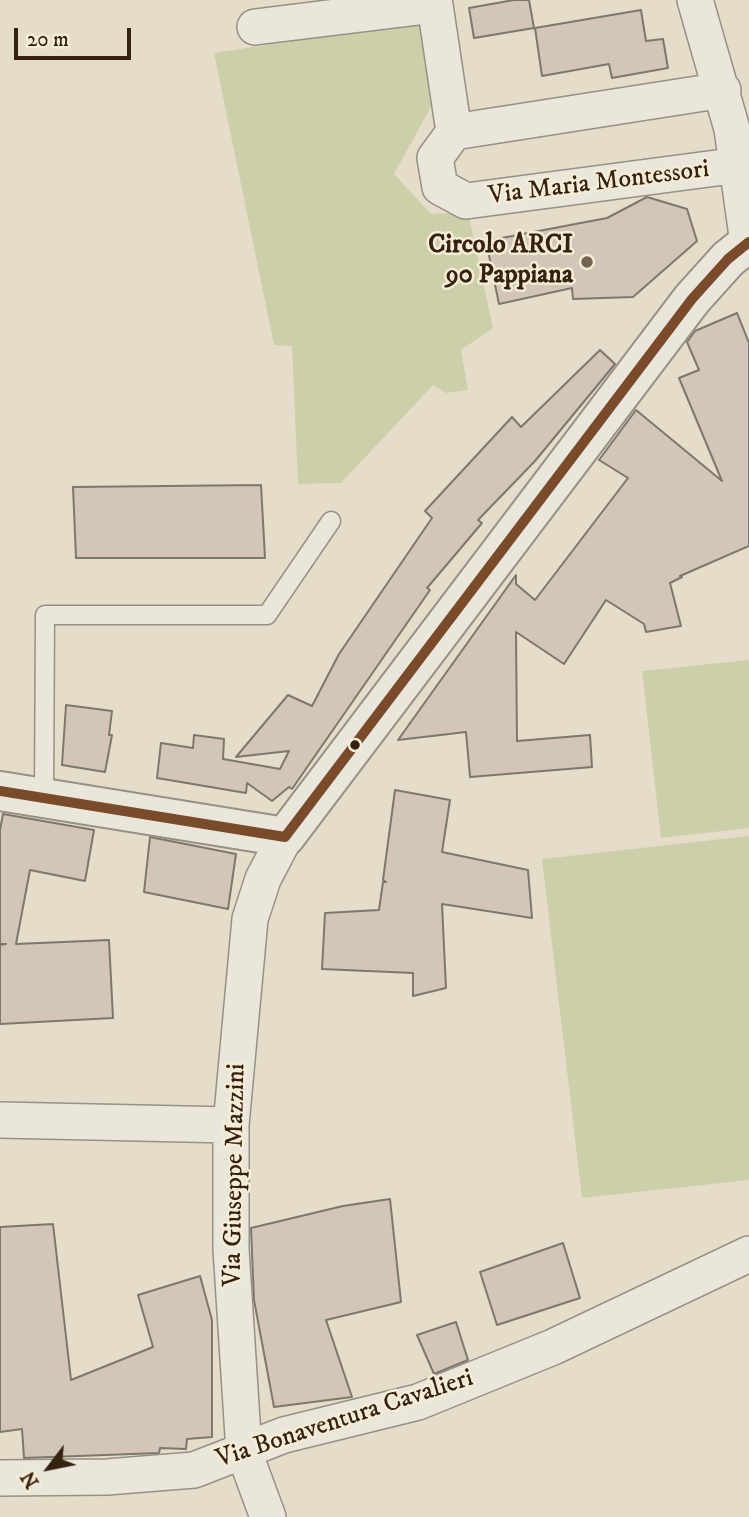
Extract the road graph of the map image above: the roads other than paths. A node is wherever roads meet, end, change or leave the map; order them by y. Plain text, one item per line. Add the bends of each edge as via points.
1 (695, 0) edge
2 (255, 27) dead end
3 (723, 90) junction
4 (454, 132) junction
5 (739, 165) junction
6 (748, 242) edge
7 (331, 522) dead end
8 (0, 791) edge
9 (44, 798) junction
10 (285, 837) junction
11 (0, 1120) edge
12 (231, 1125) junction
13 (749, 1254) edge
14 (244, 1452) junction
15 (0, 1478) edge
16 (268, 1517) edge

1 - 3 street
2 - 4 street via 435,5
3 - 4 street
3 - 5 street
4 - 5 street, Via Maria Montessori via 435,158 440,187 466,201
5 - 6 street
6 - 10 street via 692,299
7 - 9 lane via 267,615 45,615
8 - 9 street
9 - 10 street
10 - 12 street, Via Giuseppe Mazzini via 270,861 250,919
11 - 12 street
12 - 14 street, Via Giuseppe Mazzini via 232,1249
13 - 14 street, Via Bonaventura Cavalieri via 553,1347 418,1402 284,1435
14 - 15 street, Via Bonaventura Cavalieri via 194,1470 107,1478
14 - 16 street, Via Giuseppe Mazzini

